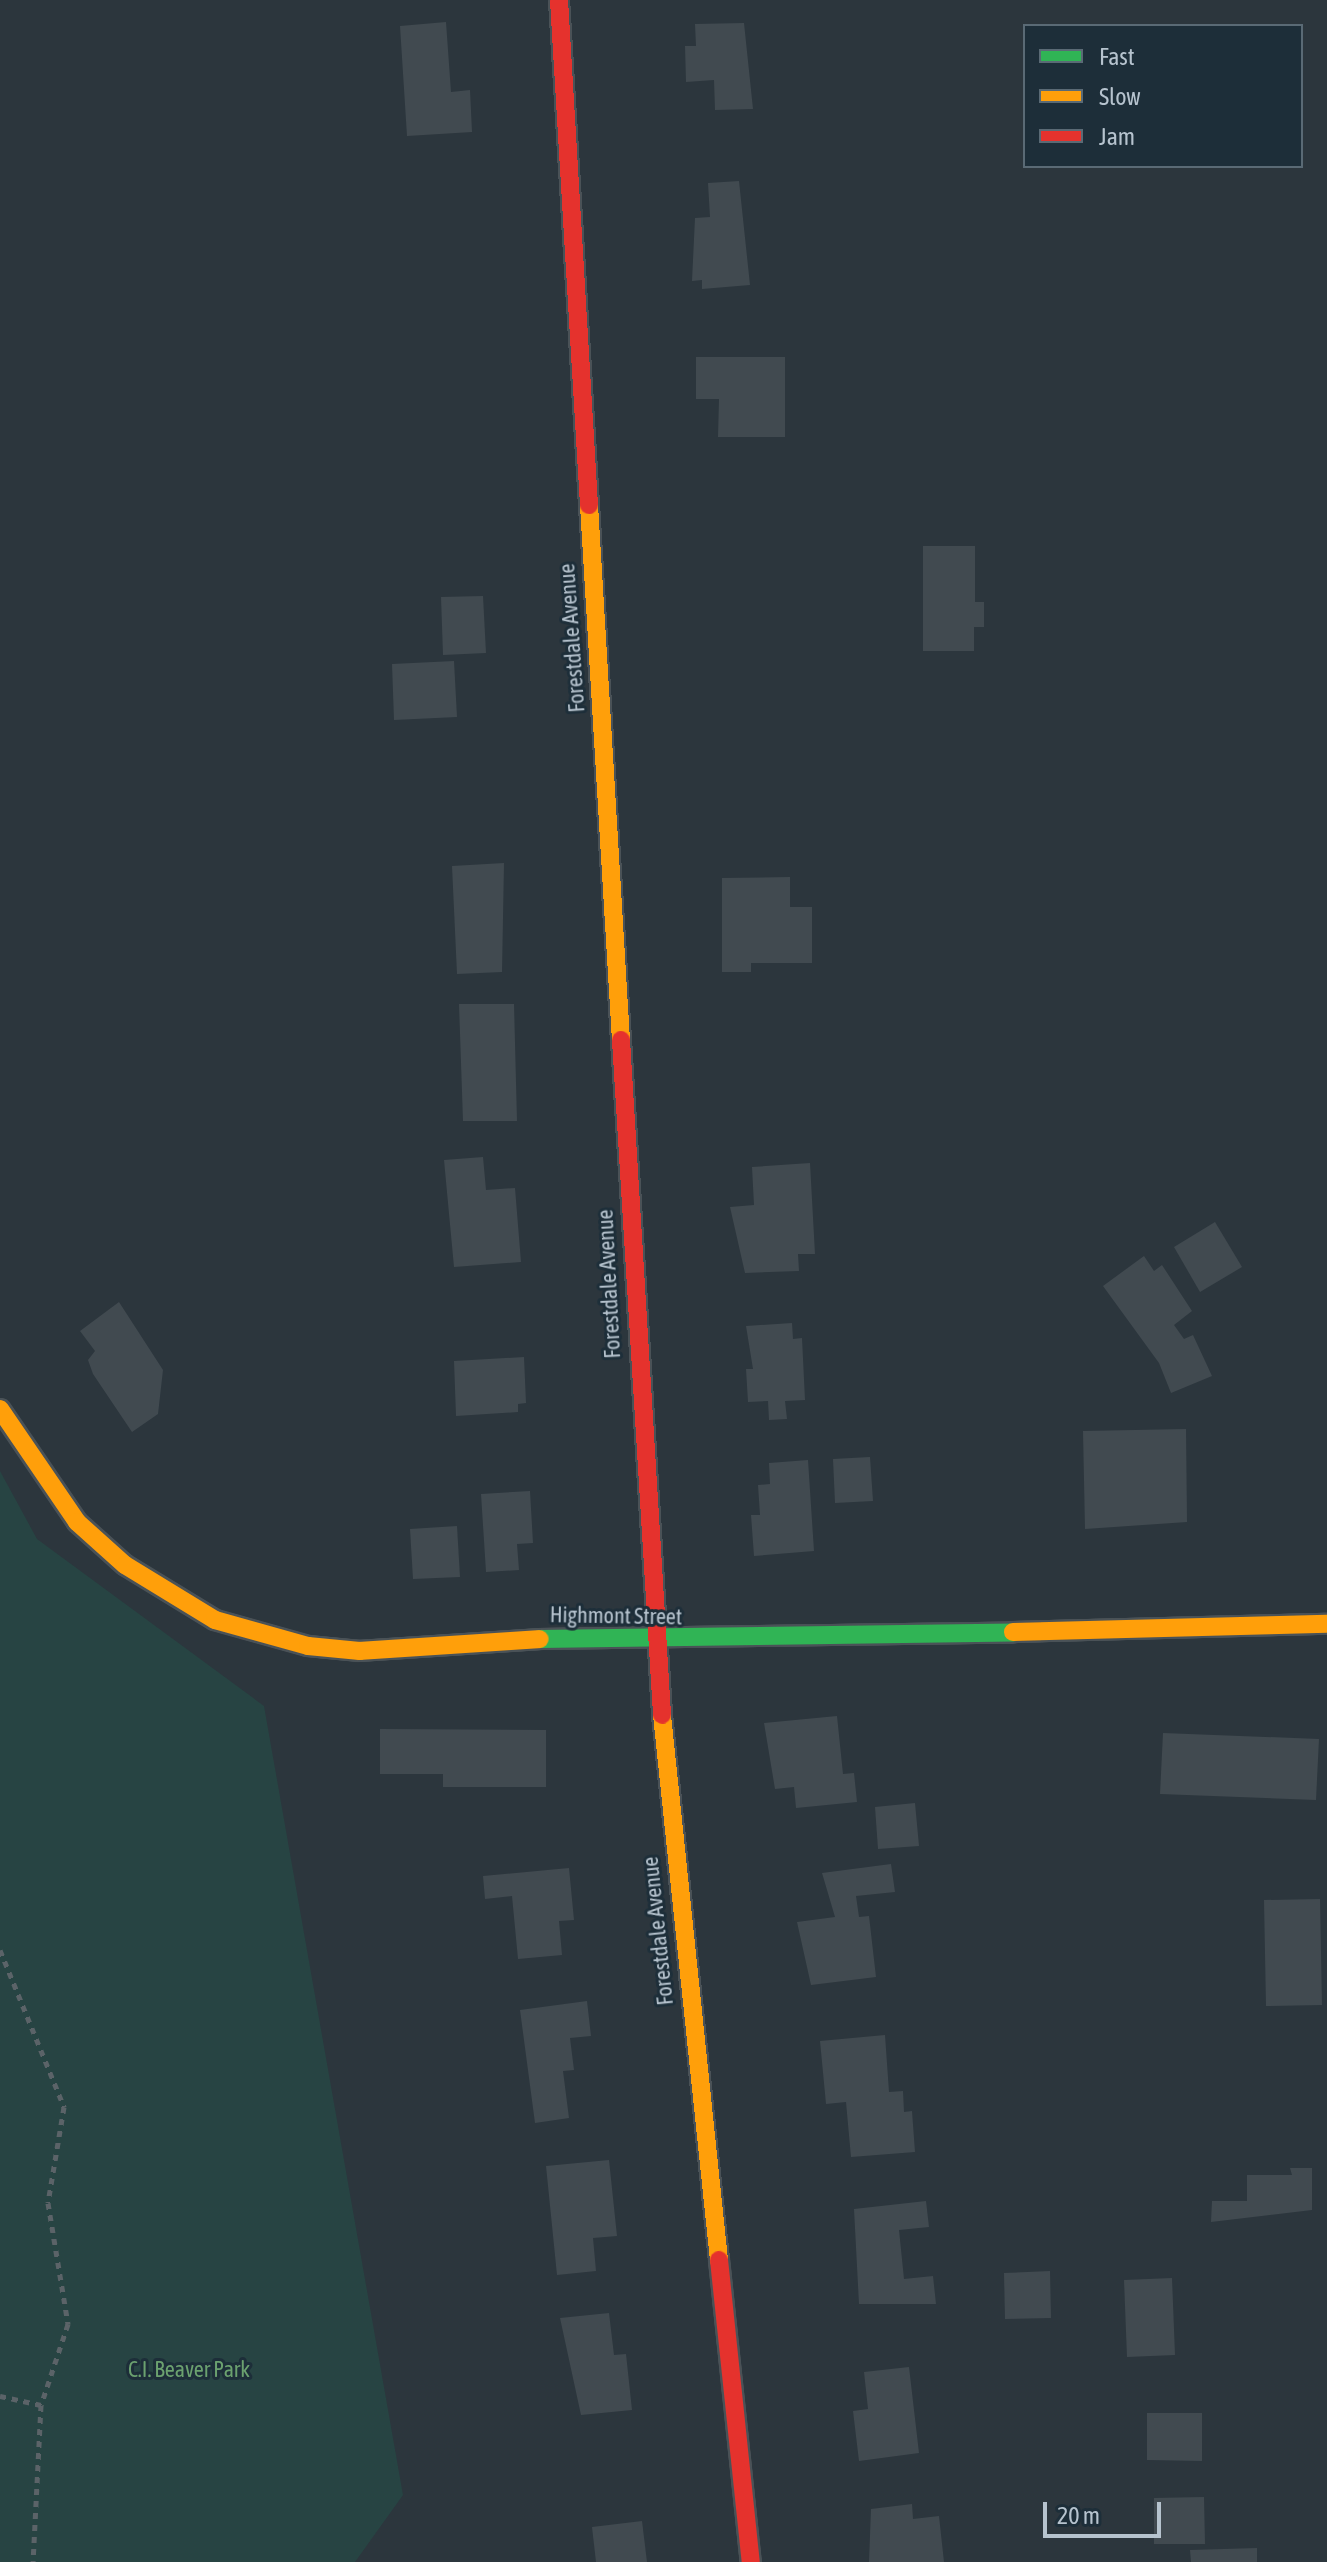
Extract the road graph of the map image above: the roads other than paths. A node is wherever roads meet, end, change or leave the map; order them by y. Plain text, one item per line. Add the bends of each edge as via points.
1 (559, 0) edge
2 (0, 1409) edge
3 (1327, 1624) edge
4 (656, 1642) junction
5 (751, 2562) edge

1 - 4 street, Forestdale Avenue
2 - 4 street, Highmont Street via 77,1522 125,1565 215,1620 264,1637 360,1651 593,1635
3 - 4 street, Highmont Street
4 - 5 street, Forestdale Avenue

